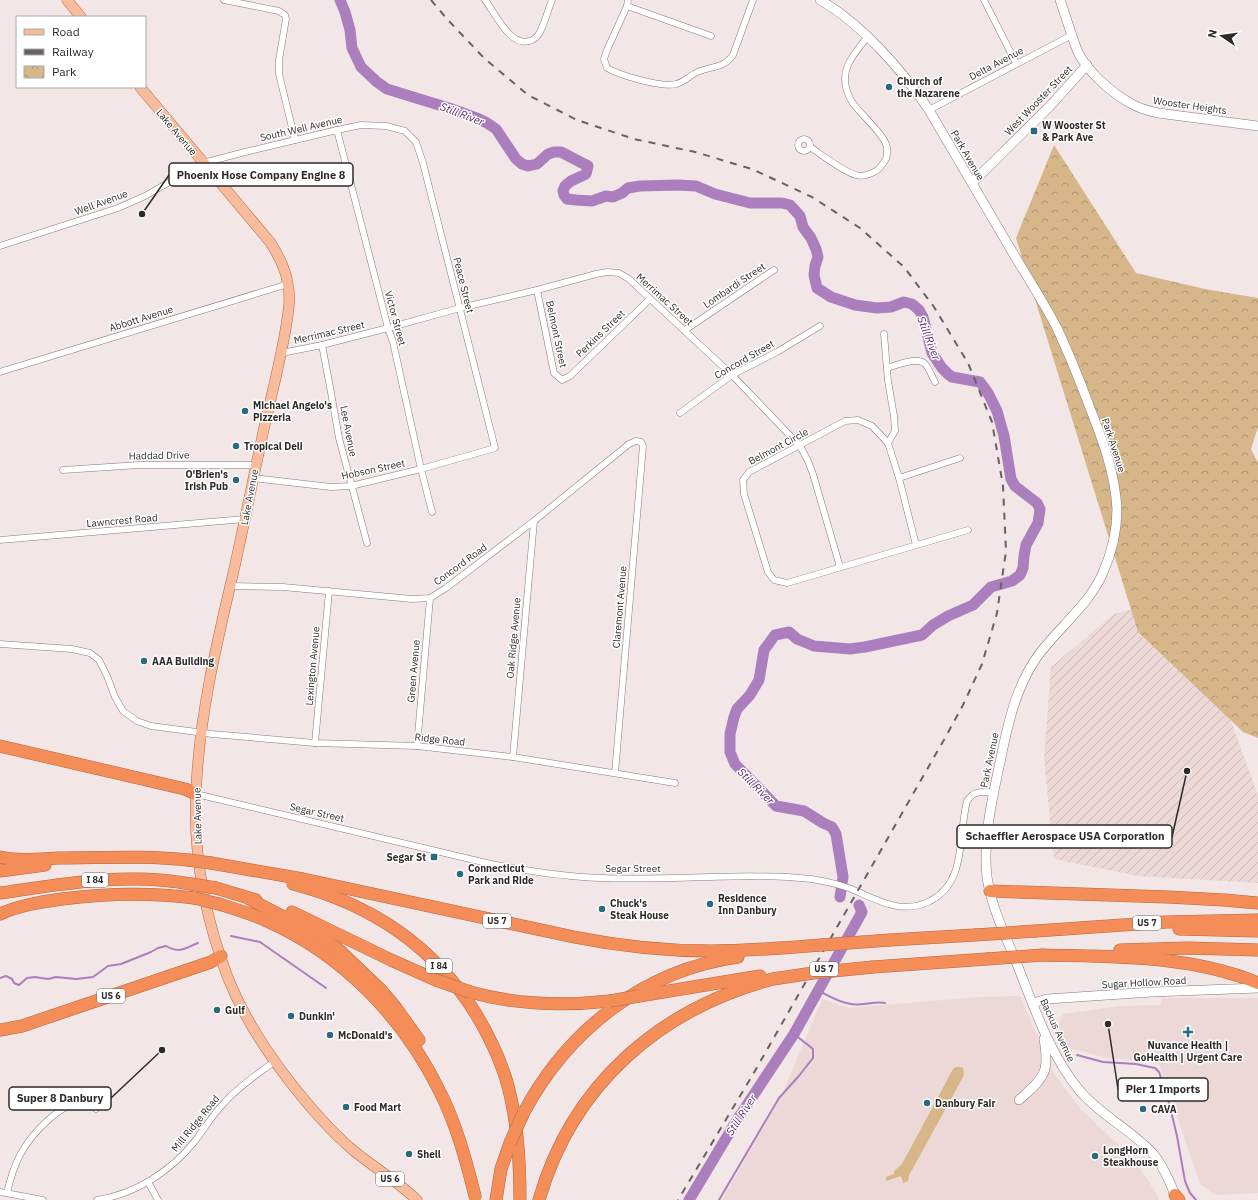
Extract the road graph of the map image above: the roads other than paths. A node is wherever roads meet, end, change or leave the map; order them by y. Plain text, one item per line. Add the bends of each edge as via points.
1 (224, 0) edge
2 (485, 0) edge
3 (552, 0) edge
4 (753, 0) edge
5 (820, 0) edge
6 (984, 0) edge
7 (1060, 0) edge
8 (69, 1) edge
9 (627, 3) edge
10 (80, 16) edge
11 (1072, 35) junction
12 (711, 36) dead end
13 (867, 37) junction
14 (1016, 63) junction
15 (1087, 65) junction
16 (141, 88) edge
17 (929, 110) junction
18 (1258, 126) edge
19 (337, 130) junction
20 (405, 131) joint
21 (295, 140) junction
22 (810, 147) dead end
23 (203, 164) junction
24 (972, 183) junction
25 (0, 246) edge
26 (774, 270) dead end
27 (288, 284) junction
28 (537, 290) junction
29 (650, 299) junction
30 (460, 308) junction
31 (820, 326) dead end
32 (388, 328) junction
33 (684, 330) junction
34 (884, 334) dead end
35 (322, 345) junction
36 (282, 353) junction
37 (887, 368) junction
38 (0, 372) edge
39 (732, 375) junction
40 (562, 380) joint
41 (935, 382) dead end
42 (680, 412) dead end
43 (641, 442) joint
44 (888, 443) junction
45 (800, 446) junction
46 (495, 448) joint
47 (960, 458) dead end
48 (255, 465) junction
49 (64, 470) dead end
50 (421, 470) junction
51 (253, 478) junction
52 (899, 478) junction
53 (351, 486) junction
54 (432, 512) dead end
55 (246, 519) junction
56 (534, 521) junction
57 (968, 530) dead end
58 (0, 540) edge
59 (367, 543) dead end
60 (916, 545) junction
61 (840, 567) junction
62 (230, 586) junction
63 (329, 591) junction
64 (430, 598) junction
65 (0, 644) edge
66 (201, 733) junction
67 (315, 743) junction
68 (0, 746) edge
69 (417, 746) junction
70 (0, 753) edge
71 (513, 757) junction
72 (615, 773) junction
73 (675, 783) dead end
74 (994, 792) junction
75 (196, 794) junction
76 (0, 857) edge
77 (120, 858) junction
78 (212, 863) junction
79 (0, 871) edge
80 (990, 891) junction
81 (0, 893) edge
82 (249, 899) junction
83 (1258, 903) edge
84 (0, 914) edge
85 (1258, 920) edge
86 (1036, 931) junction
87 (1258, 931) edge
88 (1010, 948) joint
89 (784, 949) junction
90 (1258, 950) edge
91 (1043, 955) junction
92 (221, 956) junction
93 (774, 977) junction
94 (1258, 983) edge
95 (1258, 988) edge
96 (1033, 1003) junction
97 (0, 1024) edge
98 (1043, 1027) junction
99 (0, 1030) edge
100 (275, 1061) junction
101 (1019, 1100) dead end
102 (96, 1109) dead end
103 (148, 1182) junction
104 (0, 1192) edge
105 (7, 1192) junction
106 (476, 1198) edge
107 (1176, 1199) edge
108 (43, 1200) edge
109 (97, 1200) edge
110 (158, 1200) edge
111 (417, 1200) edge
112 (496, 1200) edge
113 (520, 1200) edge
114 (540, 1200) edge

1 - 21 street via 279,11 285,15 279,74
2 - 3 street via 508,33 515,40 524,43 533,40 540,33
4 - 9 street via 728,61 721,66 695,72 686,80 674,84 661,84 615,73 606,68 604,60 607,50
5 - 13 main road, Park Avenue
6 - 14 street
7 - 11 main road, West Wooster Street
8 - 10 main road
9 - 12 street
11 - 14 street, Delta Avenue
11 - 15 main road, West Wooster Street
13 - 17 main road, Park Avenue via 890,60
13 - 22 street via 850,60 845,80 852,102 887,145 884,163 877,171 857,175
14 - 17 street, Delta Avenue
15 - 18 main road, Wooster Heights via 1117,95 1146,110
15 - 24 main road, West Wooster Street via 1050,106
16 - 23 main road, Lake Avenue
17 - 24 main road, Park Avenue
19 - 20 street, South Well Avenue via 361,126 386,126
19 - 21 street, South Well Avenue
19 - 32 street, Victor Street
20 - 30 street, Peace Street via 416,142 423,163
21 - 23 street, South Well Avenue
23 - 25 street, Well Avenue via 118,208
23 - 27 main road, Lake Avenue via 270,242 282,262
24 - 74 main road, Park Avenue via 1044,304 1069,354 1108,456 1117,514 1112,546 1100,578 1081,606 1037,658 1021,685 1010,719
26 - 33 street, Lombardi Street
27 - 36 main road, Lake Avenue via 290,300
27 - 38 street, Abbott Avenue
28 - 29 street, Merrimac Street via 607,272 619,273 629,279
28 - 30 street, Merrimac Street
28 - 40 street, Belmont Street via 554,373
29 - 33 street, Merrimac Street
29 - 40 street, Perkins Street via 570,376
30 - 32 street, Merrimac Street
30 - 46 street, Peace Street
31 - 39 street, Concord Street
32 - 35 street, Merrimac Street
32 - 50 street, Victor Street
33 - 39 street, Merrimac Street
34 - 37 street
35 - 36 street, Merrimac Street
35 - 53 street, Lee Avenue via 339,438
36 - 48 main road, Lake Avenue
37 - 41 street via 919,361 925,364
37 - 44 street via 895,432
39 - 42 street, Concord Street
39 - 45 street, Merrimac Street
43 - 56 street, Concord Road via 629,444
43 - 72 street, Claremont Avenue via 643,446
44 - 45 street, Belmont Circle via 872,426 858,420 846,422
44 - 52 street, Belmont Circle
45 - 61 street, Merrimac Street via 813,474
45 - 61 street, Belmont Circle via 749,472 743,480 744,494 768,572 774,580 787,583
46 - 50 street, Hobson Street
47 - 52 street
48 - 49 street, Haddad Drive via 139,465
48 - 51 main road, Lake Avenue
50 - 53 street, Hobson Street
50 - 54 street, Victor Street
51 - 53 street, Hobson Street via 331,487
51 - 55 main road, Lake Avenue
52 - 60 street, Belmont Circle
53 - 59 street, Lee Avenue
55 - 58 street, Lawncrest Road
55 - 62 main road, Lake Avenue
56 - 64 street, Concord Road
56 - 71 street, Oak Ridge Avenue
57 - 60 street, Belmont Circle
60 - 61 street, Belmont Circle
62 - 63 street, Concord Road
62 - 66 main road, Lake Avenue
63 - 64 street, Concord Road via 412,599
63 - 67 street, Lexington Avenue
64 - 69 street, Green Avenue
65 - 66 street, Ridge Road via 72,649 90,653 99,660 123,711 137,721 151,726
66 - 67 street, Ridge Road
66 - 75 main road, Lake Avenue
67 - 69 street, Ridge Road
68 - 75 highway via 185,789
69 - 71 street, Ridge Road
70 - 75 highway via 183,796
71 - 72 street, Ridge Road
72 - 73 street, Ridge Road
74 - 75 street, Segar Street via 975,793 967,801 958,863 952,881 931,901 912,907 894,906 848,888 814,880 778,877 602,878 538,872 491,864
74 - 80 main road, Park Avenue via 986,852
75 - 92 main road, Lake Avenue / US 6 via 202,878
76 - 77 highway
77 - 78 highway, I 84, bridge via 166,857
77 - 79 highway, I 84
78 - 89 highway, US 7 via 303,879 596,942 688,950
78 - 113 highway, I 84 via 301,886 345,901 405,935 454,982 487,1034 508,1085 517,1131
80 - 83 highway
80 - 88 main road, Park Avenue
81 - 82 highway, I 84, bridge via 110,879 151,879 216,888
82 - 93 highway, bridge via 277,905 436,980 499,999 539,1004 579,1004
82 - 106 highway, I 84 via 311,931 338,949 396,1008 423,1045 445,1088 463,1141
84 - 106 highway, bridge via 39,902 103,894 147,893 194,898 219,904 268,921 306,941 359,983 390,1015 416,1049 440,1091 460,1141
85 - 86 highway, US 7 via 1166,922
86 - 87 highway
86 - 89 highway, US 7, bridge
88 - 96 main road, Backus Avenue
89 - 112 highway, bridge via 726,958 696,966 661,979 602,1016 563,1054 541,1083 524,1112 510,1143
90 - 91 highway via 1157,949
91 - 93 highway, bridge
91 - 94 highway via 1157,960 1189,964 1219,970
92 - 97 highway via 209,957 20,1021
92 - 99 highway, US 6 via 211,962 37,1021
92 - 100 main road, US 6 via 240,1002
93 - 114 highway via 685,1014 653,1035 624,1059 597,1088 574,1120 549,1170
95 - 96 main road, Sugar Hollow Road via 1047,999
96 - 98 main road, Backus Avenue
98 - 101 main road via 1046,1066 1039,1082
98 - 107 main road, Backus Avenue via 1068,1076 1096,1106 1155,1156
100 - 103 street, Mill Ridge Road via 226,1101 184,1154
100 - 111 main road, US 6 via 306,1102 340,1138
102 - 105 street via 86,1104 75,1104 45,1122 20,1155
103 - 109 street, Mill Ridge Road via 119,1195
103 - 110 street
104 - 105 street
105 - 108 street

